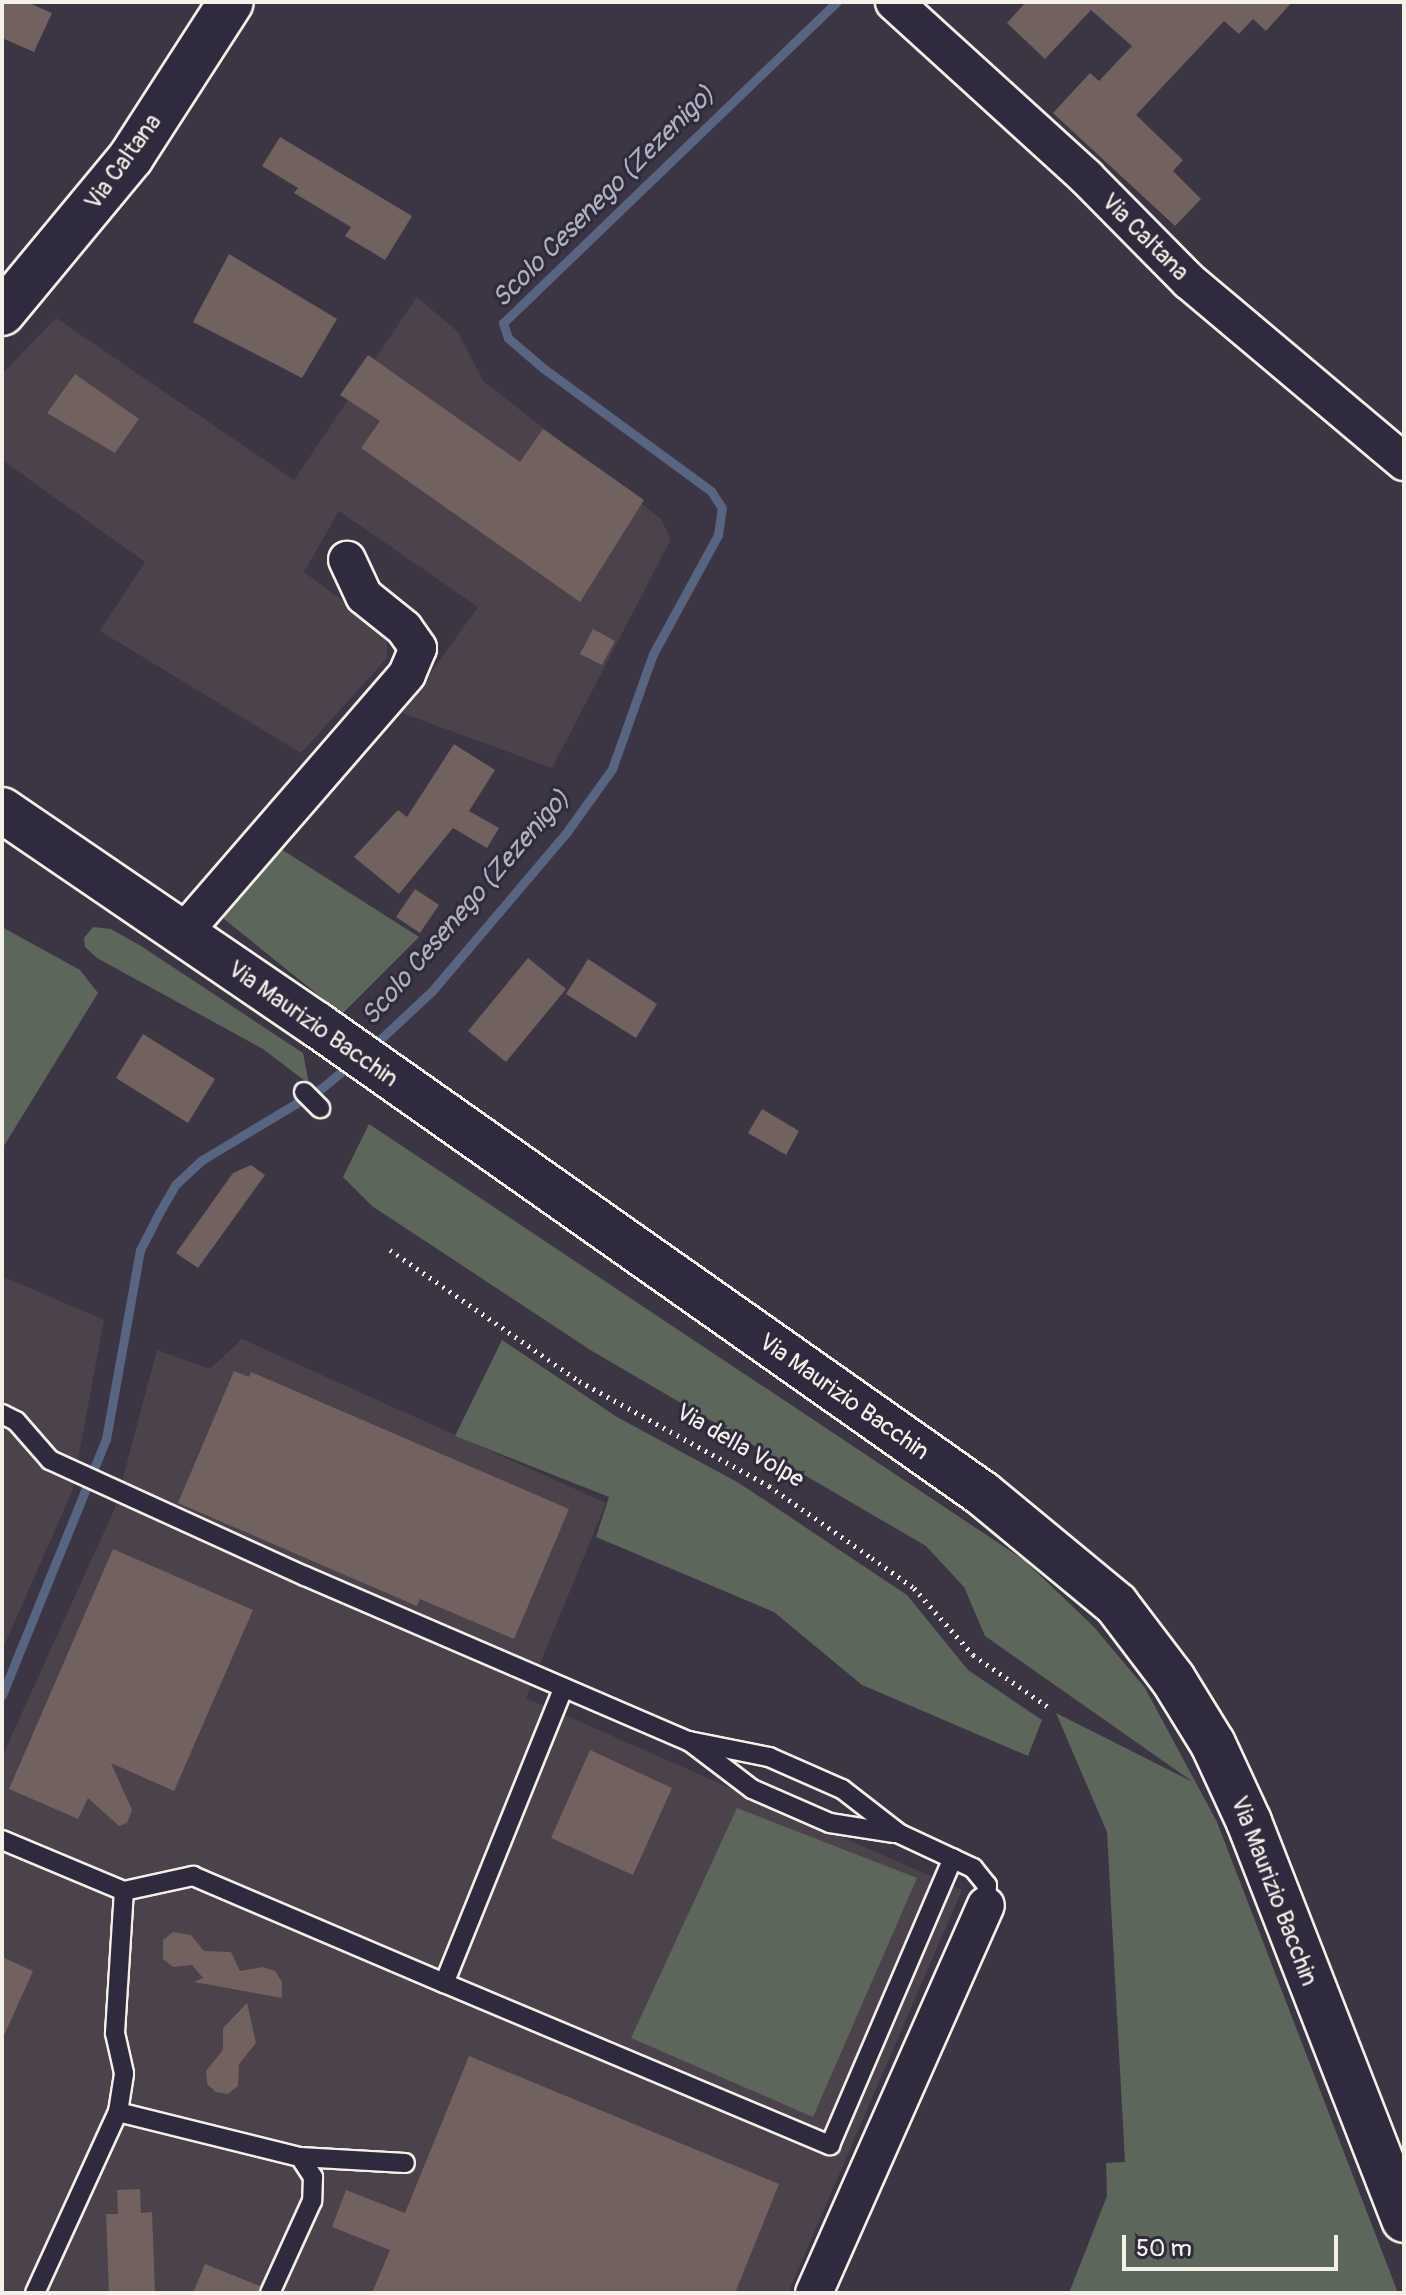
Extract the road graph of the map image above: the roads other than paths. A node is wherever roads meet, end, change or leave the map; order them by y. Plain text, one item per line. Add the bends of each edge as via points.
1 (231, 2) edge
2 (894, 2) edge
3 (2, 313) edge
4 (1404, 462) edge
5 (347, 560) dead end
6 (2, 810) edge
7 (183, 933) junction
8 (304, 1092) dead end
9 (320, 1108) dead end
10 (2, 1414) edge
11 (563, 1689) junction
12 (689, 1741) junction
13 (900, 1834) junction
14 (2, 1840) edge
15 (953, 1858) junction
16 (124, 1891) junction
17 (986, 1905) joint
18 (444, 1983) junction
19 (118, 2112) junction
20 (300, 2157) junction
21 (405, 2163) dead end
22 (1404, 2220) edge
23 (35, 2293) edge
24 (270, 2293) edge
25 (814, 2293) edge

1 - 3 main road, Via Caltana via 131,157
2 - 4 street, Via Caltana via 1086,177 1189,281
5 - 7 street via 364,596 404,628 418,648 407,674
6 - 7 main road, Via Maurizio Bacchin
7 - 22 main road, Via Maurizio Bacchin via 983,1494 1116,1604 1173,1679 1213,1744
8 - 9 lane
10 - 11 lane via 16,1421 50,1460
11 - 12 lane
11 - 18 lane
12 - 13 lane via 769,1757 842,1789
12 - 13 lane via 732,1779 765,1795 830,1823
13 - 15 lane
14 - 16 lane
15 - 17 lane via 973,1868 987,1885
15 - 18 lane via 830,2145
16 - 18 lane via 193,1876
16 - 19 lane via 115,2033 124,2073
17 - 25 street
19 - 20 lane
19 - 23 lane
20 - 21 lane
20 - 24 lane via 313,2177 312,2201

